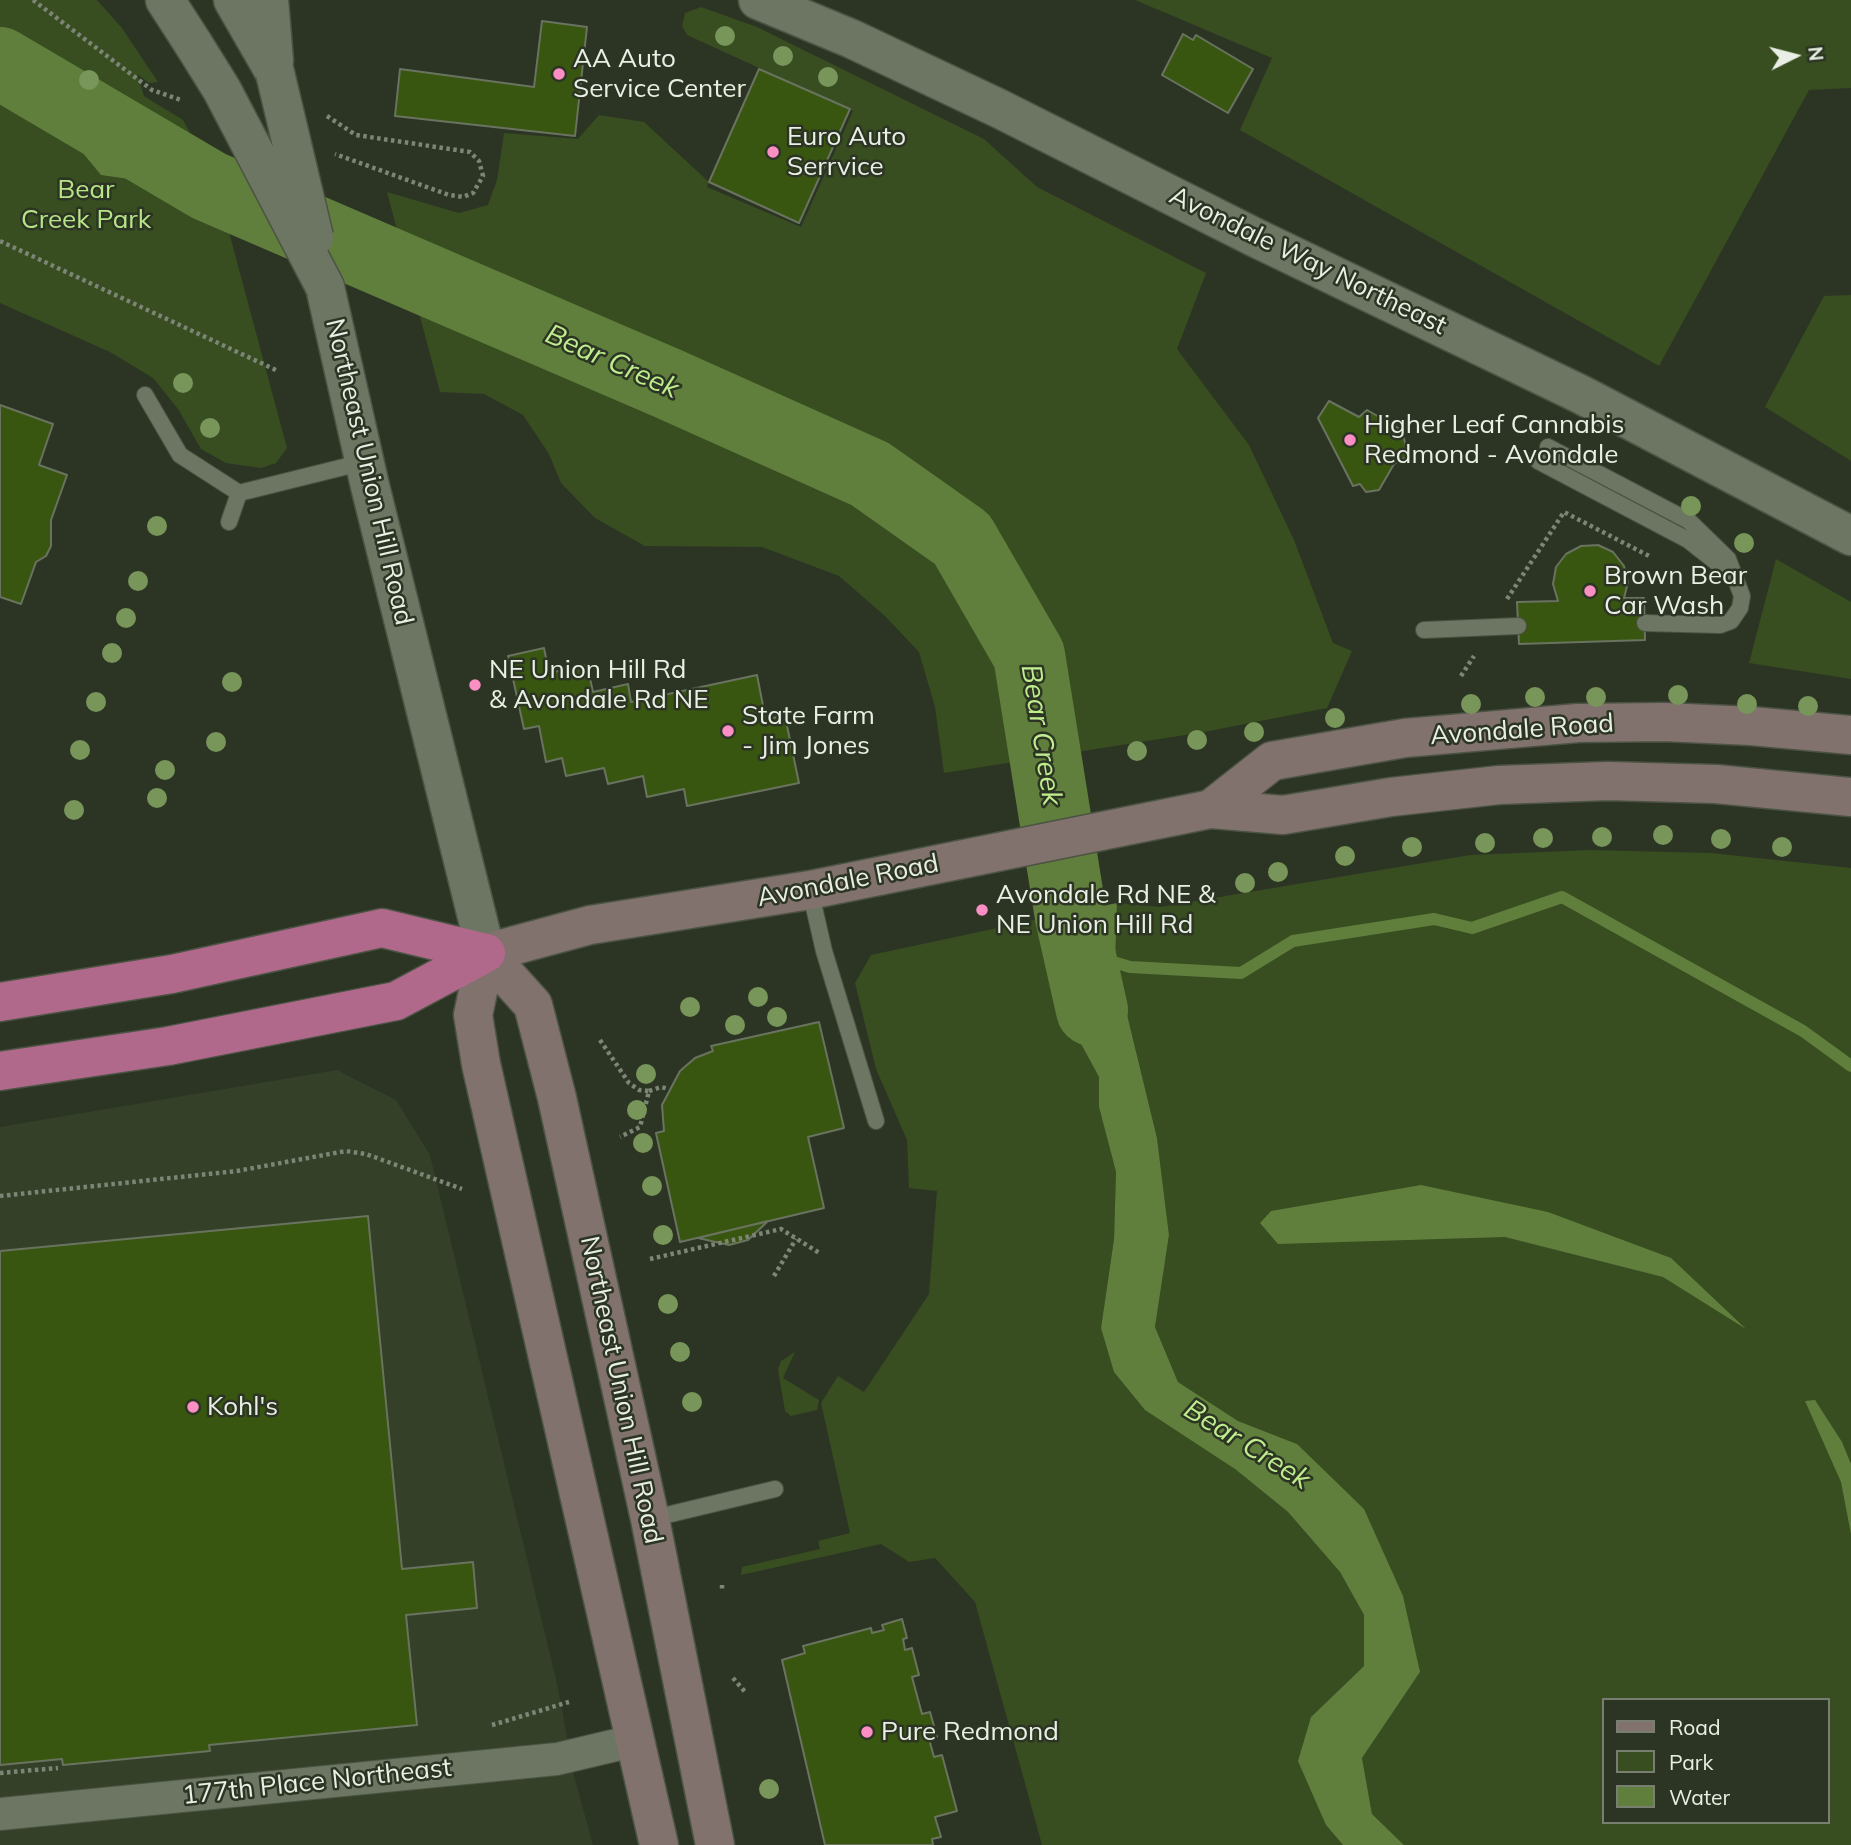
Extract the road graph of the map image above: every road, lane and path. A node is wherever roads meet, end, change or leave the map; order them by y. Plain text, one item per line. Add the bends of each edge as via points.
1 (165, 0) edge
2 (233, 0) edge
3 (269, 0) edge
4 (758, 0) edge
5 (275, 73) junction
6 (0, 241) edge
7 (325, 286) junction
8 (278, 371) dead end
9 (145, 395) dead end
10 (1548, 447) dead end
11 (1538, 461) dead end
12 (364, 462) junction
13 (239, 494) junction
14 (229, 522) dead end
15 (1851, 536) edge
16 (1660, 561) dead end
17 (1736, 582) junction
18 (1500, 609) dead end
19 (1645, 623) dead end
20 (1518, 626) dead end
21 (1424, 630) dead end
22 (1851, 735) edge
23 (1851, 797) edge
24 (1211, 809) junction
25 (810, 890) junction
26 (486, 953) junction
27 (172, 974) junction
28 (0, 978) edge
29 (0, 1002) edge
30 (600, 1040) dead end
31 (0, 1071) edge
32 (670, 1089) dead end
33 (649, 1091) junction
34 (876, 1121) dead end
35 (620, 1137) dead end
36 (462, 1189) dead end
37 (0, 1196) edge
38 (796, 1239) junction
39 (821, 1254) dead end
40 (650, 1259) dead end
41 (774, 1276) dead end
42 (775, 1489) dead end
43 (650, 1519) junction
44 (722, 1585) dead end
45 (722, 1592) dead end
46 (733, 1678) dead end
47 (746, 1693) dead end
48 (569, 1702) dead end
49 (492, 1725) dead end
50 (633, 1741) junction
51 (0, 1814) edge
52 (659, 1845) edge
53 (715, 1845) edge

1 - 7 street, bridge via 222,89
2 - 5 street, Northeast Union Hill Road
3 - 5 street
4 - 15 street, Avondale Way Northeast via 1024,121 1580,394
5 - 7 street, Northeast Union Hill Road, bridge
6 - 8 path
7 - 12 street, Northeast Union Hill Road
9 - 13 lane via 180,455
10 - 17 lane via 1689,521 1728,559
11 - 17 lane via 1688,540
12 - 13 lane
12 - 26 street, Northeast Union Hill Road
13 - 14 lane
16 - 18 path via 1564,512
17 - 19 lane via 1742,596 1731,621 1720,625
20 - 21 lane
22 - 24 main road, Avondale Road via 1652,723 1491,729 1405,738 1272,761
23 - 24 main road, Avondale Road via 1716,784 1608,781 1472,788 1283,815
24 - 25 main road, Avondale Road
25 - 26 main road, Avondale Road via 590,925
25 - 34 lane
26 - 27 highway via 382,928
26 - 31 highway via 396,1002 168,1046
26 - 43 main road, Northeast Union Hill Road via 533,1005
26 - 50 main road, Northeast Union Hill Road via 473,1015 481,1064
27 - 28 highway
27 - 29 highway
30 - 33 path via 629,1083
32 - 33 path
33 - 35 path via 640,1127
36 - 37 path via 366,1154 346,1152 237,1171
38 - 39 path
38 - 40 path via 781,1229
38 - 41 path
42 - 43 lane
43 - 53 main road, Northeast Union Hill Road
44 - 45 path
46 - 47 path
48 - 49 path
50 - 51 street, 177th Place Northeast via 557,1759
50 - 52 main road, Northeast Union Hill Road

